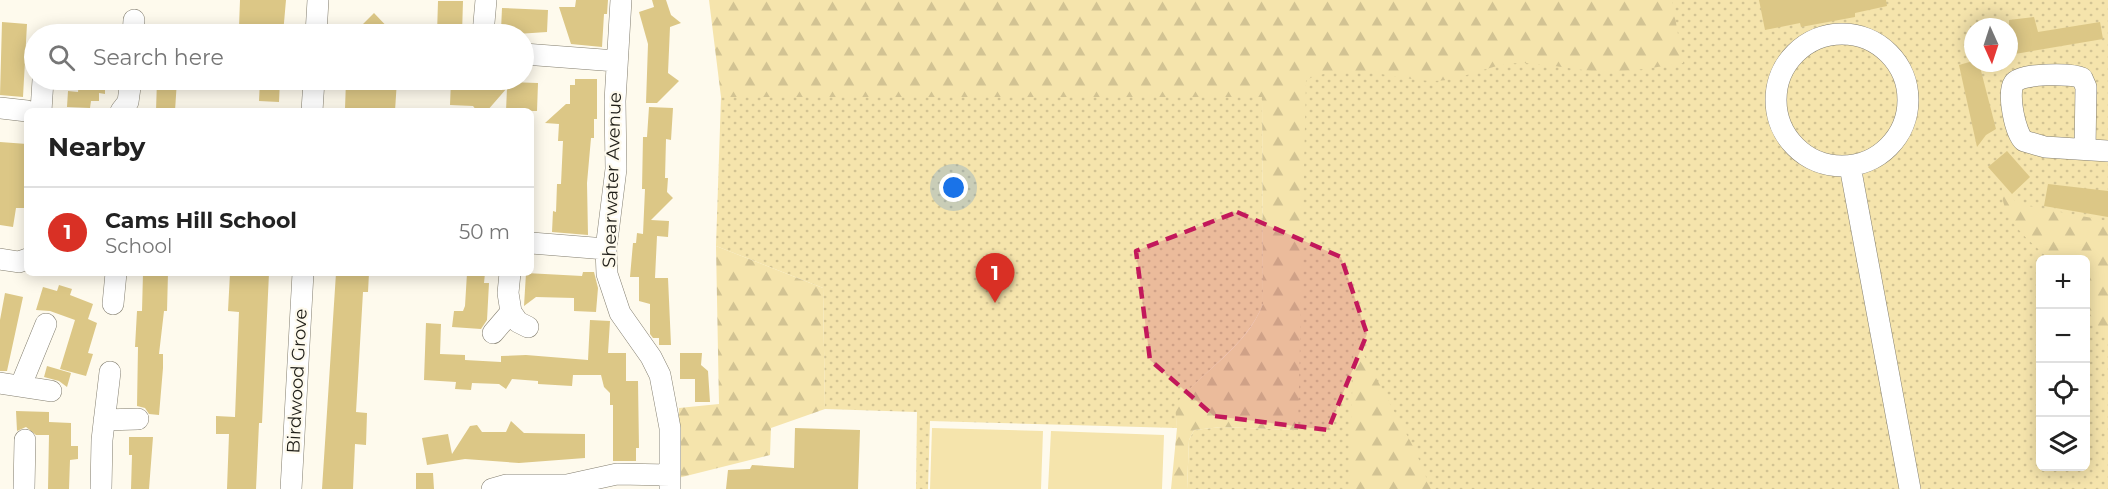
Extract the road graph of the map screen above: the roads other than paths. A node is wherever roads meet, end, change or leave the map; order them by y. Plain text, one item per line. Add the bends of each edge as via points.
1 (318, 0) edge
2 (486, 0) edge
3 (621, 0) edge
4 (317, 24) edge
5 (484, 24) edge
6 (534, 55) edge
7 (616, 61) junction
8 (42, 90) edge
9 (130, 90) edge
10 (313, 90) edge
11 (0, 108) edge
12 (40, 108) edge
13 (123, 108) edge
14 (312, 108) edge
15 (24, 111) edge
16 (2085, 149) junction
17 (2108, 151) edge
18 (1851, 166) junction
19 (534, 243) edge
20 (606, 249) junction
21 (0, 260) edge
22 (24, 260) edge
23 (116, 276) edge
24 (303, 276) edge
25 (510, 276) edge
26 (113, 304) dead end
27 (511, 312) junction
28 (46, 324) dead end
29 (528, 327) dead end
30 (493, 333) dead end
31 (110, 372) dead end
32 (10, 384) edge
33 (51, 391) dead end
34 (138, 419) dead end
35 (105, 420) junction
36 (25, 440) dead end
37 (670, 482) edge
38 (24, 489) edge
39 (101, 489) edge
40 (291, 489) edge
41 (492, 489) edge
42 (1910, 489) edge

1 - 4 street
2 - 5 street
3 - 7 street, Shearwater Avenue
6 - 7 street
7 - 20 street, Shearwater Avenue via 616,169
8 - 12 street
9 - 13 street
10 - 14 street
11 - 15 street
16 - 16 street via 2038,146 2019,136 2013,105 2014,83 2034,76 2082,78 2086,87
16 - 17 street
18 - 18 street via 1832,166 1806,156 1786,136 1776,109 1778,81 1786,64 1798,50 1826,36 1859,36 1880,45 1896,61 1908,93 1903,126 1891,146 1872,159
18 - 42 street
19 - 20 street
20 - 37 street, Shearwater Avenue via 612,295 660,375 670,428
21 - 22 street
23 - 26 street
24 - 40 street, Birdwood Grove
25 - 27 street
27 - 29 street
27 - 30 street
28 - 32 street
31 - 35 street
32 - 33 street
34 - 35 street
35 - 39 street
36 - 38 street
37 - 41 street via 617,474 567,485 506,485

